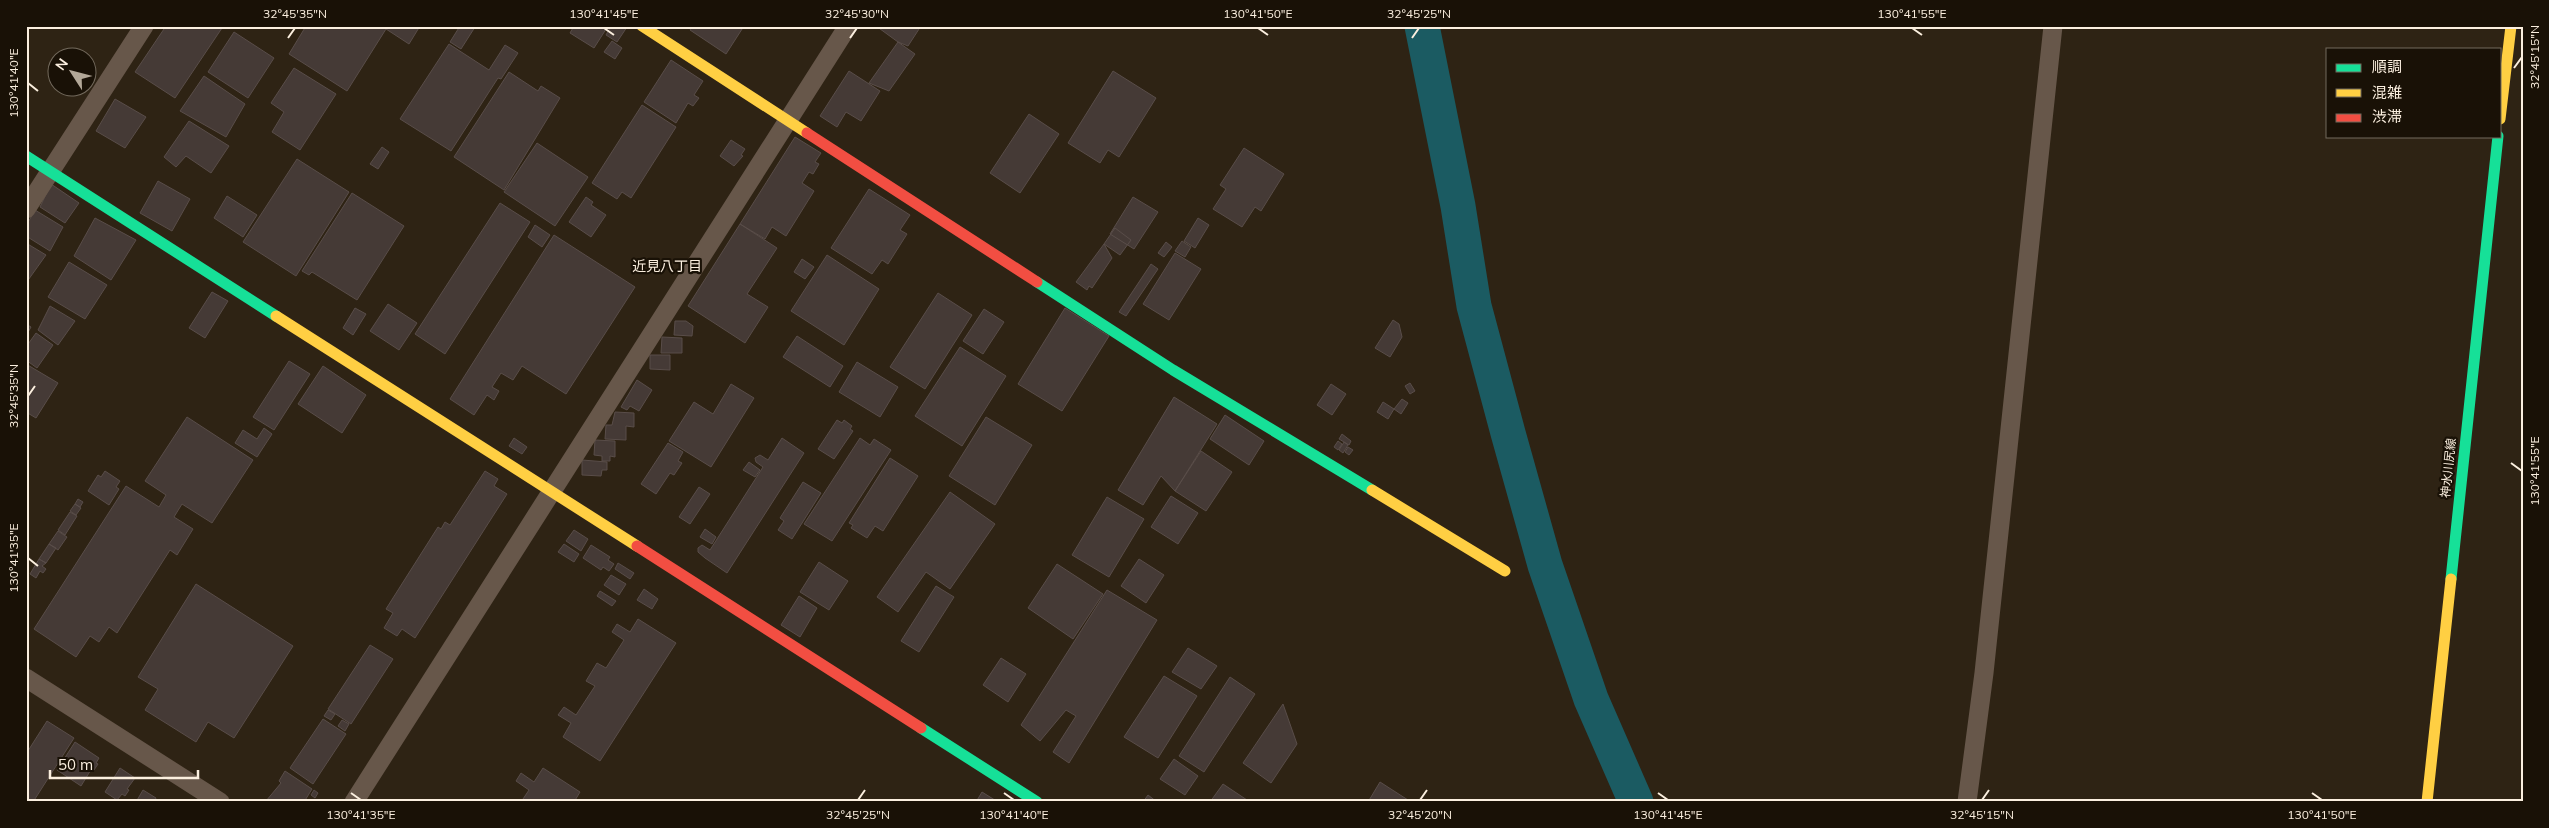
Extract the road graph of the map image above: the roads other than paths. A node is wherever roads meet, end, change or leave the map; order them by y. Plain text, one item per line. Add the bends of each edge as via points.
1 (144, 26) edge
2 (642, 26) edge
3 (848, 26) edge
4 (2053, 26) edge
5 (2511, 26) edge
6 (2502, 102) edge
7 (788, 121) junction
8 (2498, 138) edge
9 (26, 156) edge
10 (51, 171) junction
11 (26, 209) edge
12 (552, 492) junction
13 (1505, 571) dead end
14 (26, 678) edge
15 (220, 802) edge
16 (354, 802) edge
17 (1037, 802) edge
18 (1967, 802) edge
19 (2427, 802) edge

1 - 10 street
2 - 7 street
3 - 7 street
4 - 18 street via 1984,674
5 - 6 street
7 - 12 street
7 - 13 street via 1173,370
8 - 19 street, 神水川尻線
9 - 10 street
10 - 11 street
10 - 12 street
12 - 16 street
12 - 17 street
14 - 15 street

